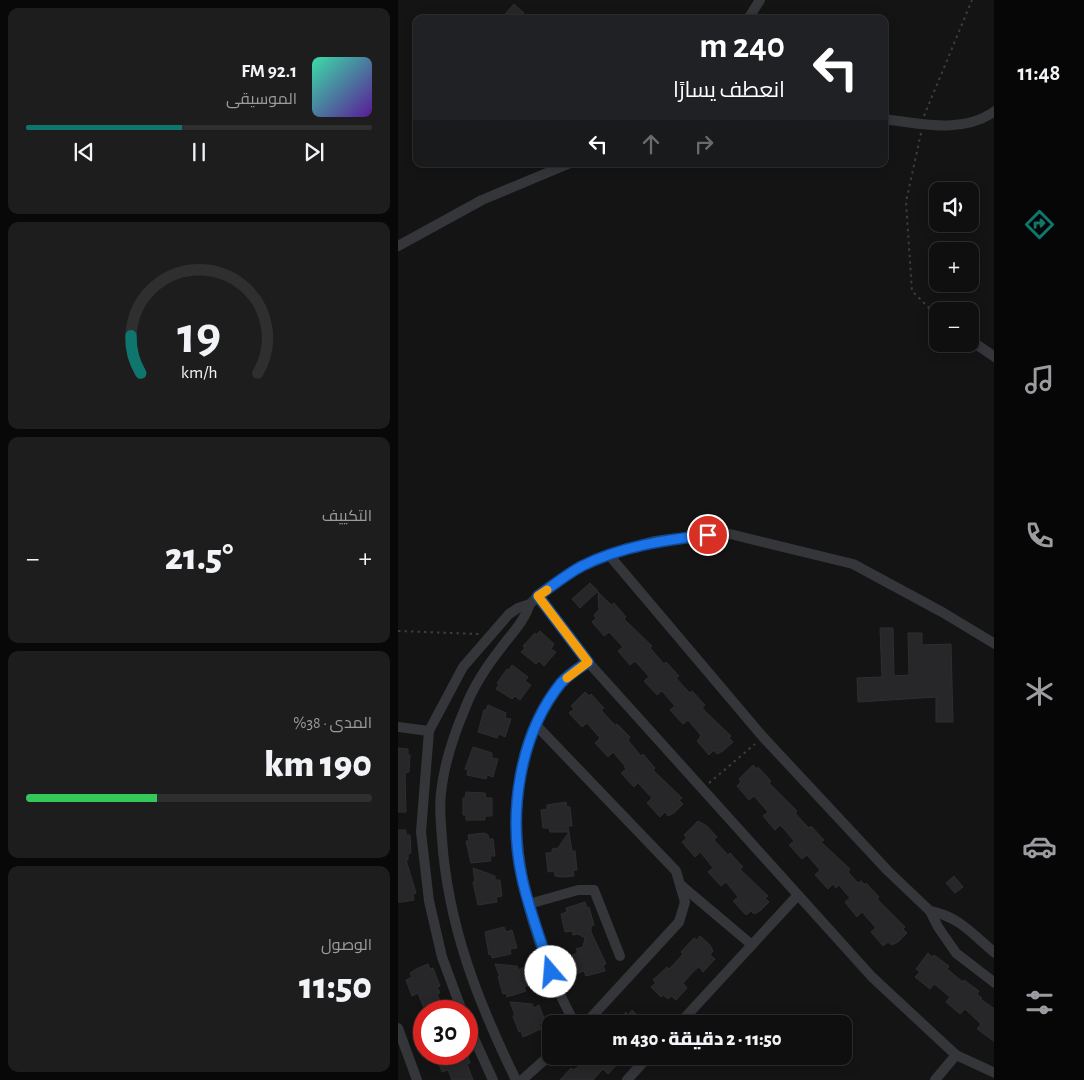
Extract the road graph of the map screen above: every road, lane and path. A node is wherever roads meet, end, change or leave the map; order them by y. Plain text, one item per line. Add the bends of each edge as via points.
1 (760, 0) edge
2 (972, 0) edge
3 (751, 15) edge
4 (994, 112) edge
5 (888, 120) edge
6 (923, 124) junction
7 (561, 167) edge
8 (398, 246) edge
9 (929, 308) edge
10 (979, 346) edge
11 (994, 357) edge
12 (609, 555) junction
13 (538, 596) junction
14 (530, 604) junction
15 (398, 631) edge
16 (489, 634) junction
17 (994, 644) edge
18 (588, 662) junction
19 (536, 724) junction
20 (398, 727) edge
21 (429, 731) junction
22 (763, 737) junction
23 (702, 790) junction
24 (424, 854) junction
25 (443, 854) junction
26 (682, 886) junction
27 (797, 896) junction
28 (529, 904) junction
29 (930, 911) junction
30 (752, 945) junction
31 (994, 953) edge
32 (620, 956) dead end
33 (994, 983) edge
34 (458, 1000) edge
35 (570, 1015) edge
36 (593, 1015) edge
37 (687, 1015) edge
38 (398, 1028) edge
39 (478, 1047) edge
40 (956, 1055) junction
41 (542, 1062) edge
42 (641, 1065) edge
43 (994, 1073) edge
44 (417, 1080) edge
45 (493, 1080) edge
46 (516, 1080) edge
47 (522, 1080) edge
48 (627, 1080) edge
49 (935, 1080) edge

1 - 3 street
2 - 6 path
4 - 6 street via 965,124
5 - 6 street
6 - 9 path via 906,202 912,291
7 - 8 street via 482,200
10 - 11 street
12 - 13 street via 581,566
12 - 17 street via 654,541 726,533 852,564
12 - 22 street
13 - 14 street
13 - 18 street
14 - 16 street via 509,614
14 - 25 street via 525,619 483,673 452,740 441,793
15 - 16 path
16 - 21 street via 463,667
18 - 19 street via 562,682
18 - 23 street
19 - 26 street via 676,871
19 - 28 street via 523,758 516,834
20 - 21 street
21 - 24 street via 421,832
22 - 23 path
22 - 29 street via 888,871
23 - 27 street
24 - 25 street
24 - 34 street via 429,901 442,957
25 - 46 street via 469,972 487,1021
26 - 30 street
26 - 36 street via 685,902 680,922
27 - 30 street
27 - 40 street via 872,977
28 - 32 street via 578,890 594,890
28 - 35 street via 556,989
29 - 31 street via 957,920
29 - 33 street via 956,953
30 - 37 street
38 - 44 street
39 - 45 street
40 - 43 street
40 - 49 street
41 - 47 street
42 - 48 street

